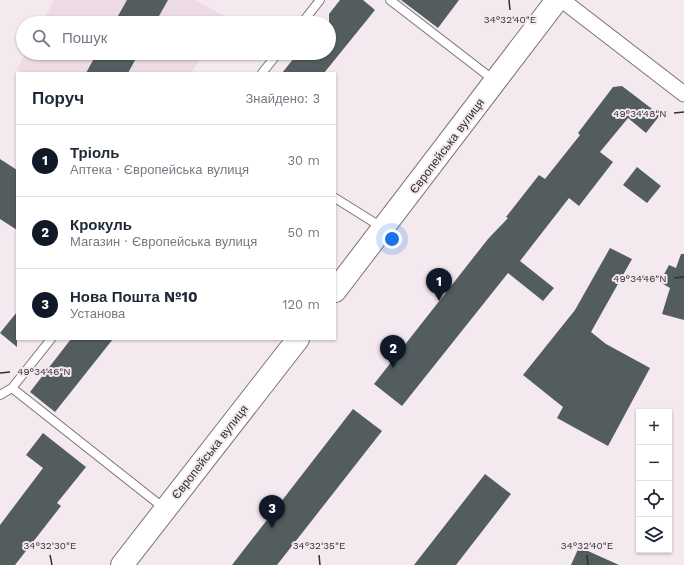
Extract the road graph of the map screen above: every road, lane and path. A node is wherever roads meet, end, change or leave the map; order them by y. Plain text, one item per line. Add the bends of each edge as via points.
1 (320, 0) edge
2 (390, 0) edge
3 (557, 0) edge
4 (562, 0) edge
5 (307, 16) edge
6 (272, 60) edge
7 (263, 72) edge
8 (496, 82) junction
9 (684, 94) edge
10 (336, 199) edge
11 (384, 229) junction
12 (336, 290) edge
13 (50, 340) edge
14 (297, 340) edge
15 (12, 388) junction
16 (0, 395) edge
17 (166, 509) junction
18 (122, 565) edge

1 - 5 lane
2 - 8 lane
3 - 8 main road, Європейська вулиця
4 - 9 street
6 - 7 lane
8 - 11 main road, Європейська вулиця
10 - 11 lane
11 - 12 main road, Європейська вулиця
13 - 15 lane
14 - 17 main road, Європейська вулиця
15 - 16 lane
15 - 17 lane
17 - 18 main road, Європейська вулиця

